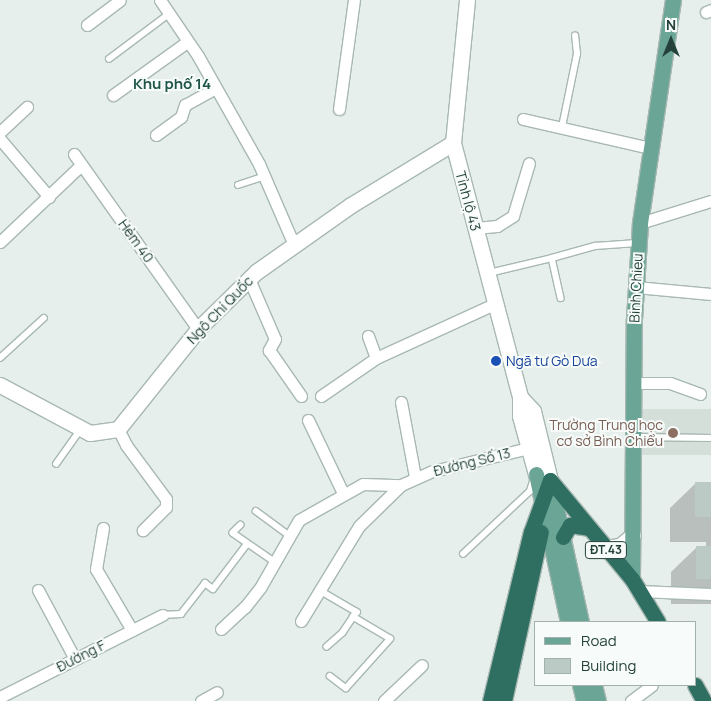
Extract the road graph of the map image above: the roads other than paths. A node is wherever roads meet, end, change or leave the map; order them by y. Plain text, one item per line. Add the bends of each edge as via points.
1 (120, 0) edge
2 (160, 0) edge
3 (354, 0) edge
4 (467, 0) edge
5 (673, 0) edge
6 (169, 14) junction
7 (87, 25) dead end
8 (575, 36) dead end
9 (187, 42) junction
10 (110, 58) dead end
11 (216, 88) junction
12 (113, 95) dead end
13 (27, 107) dead end
14 (339, 109) dead end
15 (523, 118) dead end
16 (562, 128) junction
17 (0, 132) edge
18 (156, 135) dead end
19 (0, 138) edge
20 (453, 143) junction
21 (650, 148) junction
22 (74, 154) dead end
23 (529, 163) dead end
24 (80, 166) junction
25 (265, 176) junction
26 (238, 186) dead end
27 (49, 197) junction
28 (711, 202) edge
29 (640, 223) junction
30 (475, 228) junction
31 (0, 242) edge
32 (639, 244) junction
33 (295, 248) junction
34 (552, 258) junction
35 (486, 273) junction
36 (249, 279) junction
37 (636, 287) junction
38 (711, 294) edge
39 (561, 298) dead end
40 (494, 304) junction
41 (44, 318) dead end
42 (198, 329) junction
43 (368, 336) dead end
44 (0, 358) edge
45 (376, 358) junction
46 (633, 383) junction
47 (0, 385) edge
48 (700, 394) dead end
49 (301, 396) dead end
50 (321, 396) dead end
51 (520, 397) junction
52 (401, 402) dead end
53 (308, 420) dead end
54 (81, 429) junction
55 (118, 429) junction
56 (633, 438) junction
57 (711, 438) edge
58 (529, 448) junction
59 (56, 464) dead end
60 (415, 477) junction
61 (401, 485) junction
62 (546, 487) junction
63 (344, 493) junction
64 (256, 511) dead end
65 (545, 516) junction
66 (241, 525) dead end
67 (103, 528) dead end
68 (588, 528) junction
69 (143, 530) dead end
70 (633, 535) junction
71 (290, 536) junction
72 (563, 537) junction
73 (247, 544) junction
74 (604, 548) junction
75 (463, 554) dead end
76 (276, 563) junction
77 (636, 585) junction
78 (318, 589) junction
79 (38, 590) dead end
80 (711, 594) edge
81 (162, 615) joint
82 (353, 617) junction
83 (300, 620) dead end
84 (568, 621) edge
85 (581, 621) edge
86 (657, 621) edge
87 (221, 629) dead end
88 (132, 630) junction
89 (327, 647) dead end
90 (74, 659) junction
91 (422, 665) dead end
92 (330, 676) dead end
93 (580, 686) edge
94 (594, 686) edge
95 (651, 686) edge
96 (696, 686) edge
97 (217, 692) dead end
98 (0, 697) edge
99 (711, 697) edge
100 (201, 701) edge
101 (384, 701) edge
102 (490, 701) edge
103 (504, 701) edge
104 (584, 701) edge
105 (598, 701) edge
106 (631, 701) edge
107 (703, 701) edge

1 - 7 street
2 - 6 street
3 - 14 street
4 - 20 main road, Tỉnh lộ 43 / ĐT.43
5 - 21 main road, Binh Chieu
6 - 9 street
6 - 10 lane
8 - 16 lane via 577,54
9 - 11 street
9 - 12 street
11 - 18 street via 185,105 181,117
11 - 25 street
13 - 17 street
15 - 16 street
16 - 21 street
19 - 27 street
20 - 30 main road, Tỉnh lộ 43 / ĐT.43
20 - 33 main road, Ngô Chí Quốc via 362,197
21 - 29 main road, Binh Chieu
22 - 24 street, Hẻm 40
23 - 30 street via 513,216 497,226
24 - 27 street
24 - 42 street, Hẻm 40
25 - 26 lane
25 - 33 street
27 - 31 street
28 - 29 street
29 - 32 main road, Binh Chieu
30 - 35 main road, Tỉnh lộ 43 / ĐT.43
32 - 34 lane via 595,246
32 - 37 main road, Binh Chieu
33 - 36 main road, Ngô Chí Quốc
34 - 35 lane
34 - 39 lane
35 - 40 main road, Tỉnh lộ 43 / ĐT.43
36 - 42 main road, Ngô Chí Quốc
36 - 49 street via 276,341 269,350
37 - 38 street
37 - 46 main road, Binh Chieu
40 - 45 street
40 - 51 main road, Tỉnh lộ 43 / ĐT.43
41 - 44 lane
42 - 55 main road, Ngô Chí Quốc
43 - 45 street
45 - 50 street
46 - 48 street via 670,383
46 - 56 main road, Binh Chieu
47 - 54 main road
51 - 58 main road, Tỉnh lộ 43 / ĐT.43 via 520,416
51 - 62 main road, Tỉnh lộ 43 / ĐT.43 via 532,411
52 - 60 street
53 - 63 street
54 - 55 main road via 90,433
54 - 59 lane
55 - 69 street via 126,446 166,499 166,507
56 - 57 lane
56 - 70 main road, Binh Chieu
58 - 60 street, Đường Số 13
58 - 62 main road, Tỉnh lộ 43 / ĐT.43
60 - 61 street, Đường Số 13
61 - 63 street via 363,484
61 - 78 street, Đường Số 13 via 359,526
62 - 65 highway
62 - 68 highway, ĐT.43
62 - 72 main road, Tỉnh lộ 43 / ĐT.43
62 - 75 lane via 530,491
62 - 102 highway via 531,532
63 - 71 street via 300,520
64 - 71 lane
65 - 84 main road
65 - 103 highway
66 - 73 lane via 233,533
67 - 88 street via 96,568
68 - 72 highway via 573,524 566,527
68 - 74 highway, ĐT.43
70 - 74 main road via 620,546
70 - 77 main road, Binh Chieu
71 - 76 street
72 - 85 main road, Tỉnh lộ 43 / ĐT.43
73 - 76 lane
73 - 81 lane via 213,589 205,584 181,614
74 - 77 highway, ĐT.43
76 - 87 street via 245,607
77 - 80 street
77 - 86 highway, ĐT.43
78 - 82 lane via 357,612
78 - 83 street, Đường Số 13
79 - 90 street
81 - 88 street, Đường F
82 - 89 lane
82 - 92 lane via 390,639 346,688
88 - 90 street, Đường F
90 - 98 street, Đường F
91 - 101 street
93 - 104 main road
94 - 105 main road
95 - 106 street
96 - 107 highway
97 - 100 street
99 - 107 main road

